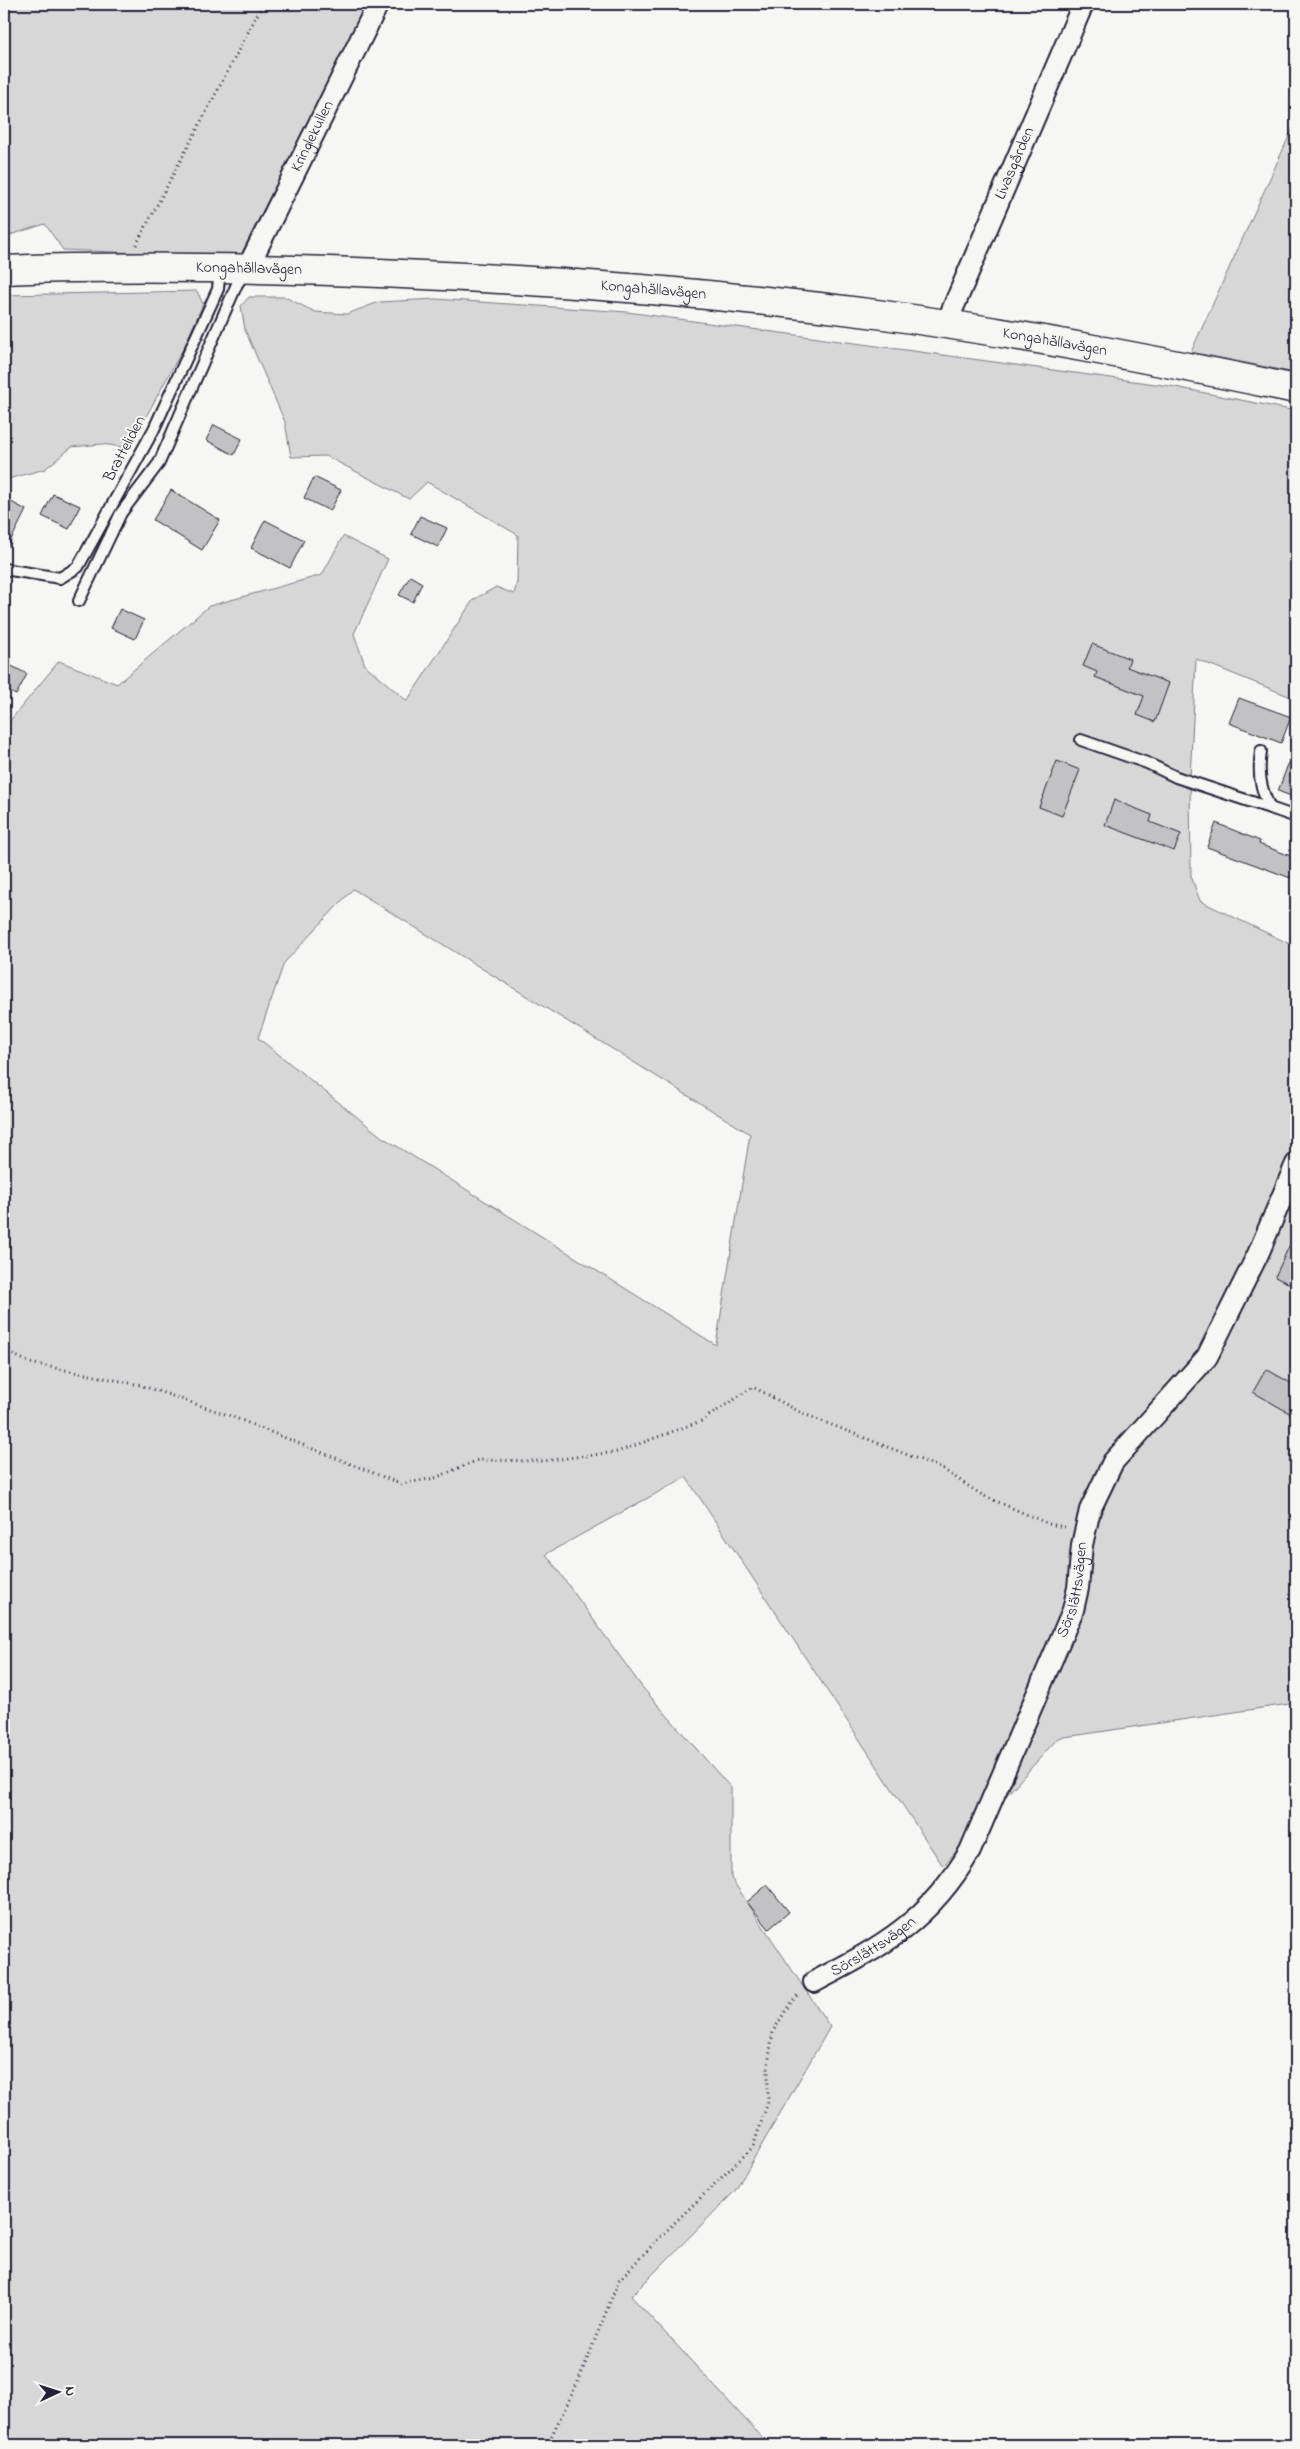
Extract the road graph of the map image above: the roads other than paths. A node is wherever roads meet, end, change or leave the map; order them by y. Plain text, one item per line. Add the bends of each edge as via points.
1 (378, 4) edge
2 (1083, 4) edge
3 (234, 269) junction
4 (4, 270) edge
5 (949, 325) junction
6 (1296, 389) edge
7 (4, 569) edge
8 (79, 601) dead end
9 (1081, 740) dead end
10 (1261, 751) dead end
11 (1270, 808) junction
12 (1296, 817) edge
13 (1296, 1164) edge
14 (814, 1982) road end

1 - 3 street, Kringlekullen
2 - 5 street, Livasgården via 950,315
3 - 4 main road, Kongahällavägen
3 - 5 main road, Kongahällavägen via 448,276 690,292
3 - 7 lane, Bratteliden via 218,289 154,429 78,567 60,578
3 - 8 lane, Bratteliden via 238,284 159,463 121,514
5 - 6 main road, Kongahällavägen
9 - 11 lane via 1147,763 1176,777
10 - 11 lane via 1259,782
11 - 12 lane
13 - 14 street, Sörslättsvägen via 1258,1254 1207,1356 1113,1462 1090,1510 1072,1610 973,1844 954,1878 922,1913 884,1944

